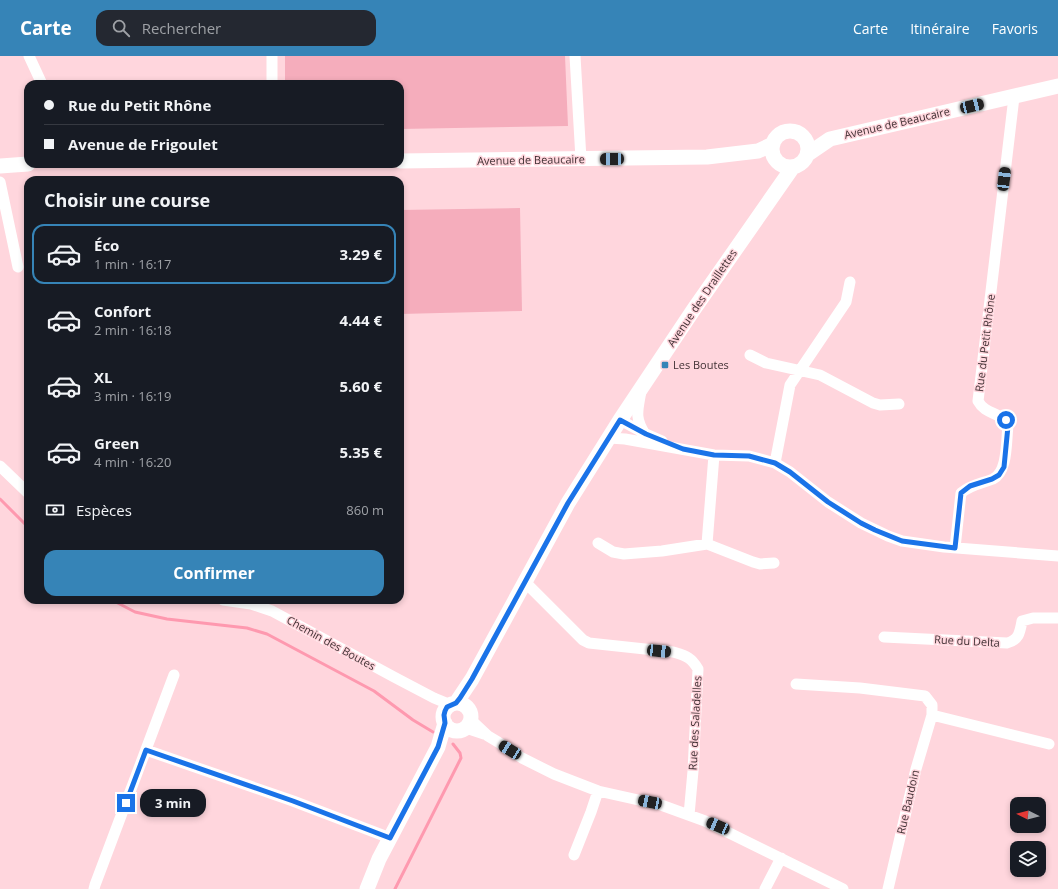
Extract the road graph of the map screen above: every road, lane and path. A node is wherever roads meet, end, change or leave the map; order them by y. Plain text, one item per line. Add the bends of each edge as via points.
1 (29, 56) edge
2 (272, 56) edge
3 (575, 56) edge
4 (40, 80) edge
5 (272, 80) edge
6 (1058, 86) edge
7 (1014, 97) junction
8 (803, 136) junction
9 (830, 139) junction
10 (773, 144) junction
11 (758, 151) junction
12 (808, 154) junction
13 (581, 159) junction
14 (404, 161) edge
15 (782, 163) junction
16 (24, 164) edge
17 (0, 166) edge
18 (0, 182) edge
19 (18, 267) dead end
20 (850, 282) dead end
21 (750, 355) dead end
22 (801, 370) junction
23 (641, 390) junction
24 (899, 404) dead end
25 (620, 420) junction
26 (646, 434) junction
27 (609, 438) junction
28 (683, 449) junction
29 (714, 455) junction
30 (775, 463) junction
31 (0, 466) edge
32 (24, 489) edge
33 (598, 543) dead end
34 (708, 544) junction
35 (955, 548) junction
36 (1058, 556) edge
37 (774, 563) dead end
38 (524, 581) junction
39 (251, 604) edge
40 (1058, 618) edge
41 (884, 637) dead end
42 (174, 676) dead end
43 (796, 684) dead end
44 (932, 715) junction
45 (457, 716) junction
46 (1049, 744) dead end
47 (146, 750) junction
48 (598, 791) junction
49 (689, 815) junction
50 (390, 838) junction
51 (574, 855) dead end
52 (781, 858) junction
53 (95, 887) edge
54 (367, 889) edge
55 (765, 889) edge
56 (842, 889) edge
57 (888, 889) edge

1 - 4 street
2 - 5 street
3 - 13 street
6 - 7 street, Avenue de Beaucaire
7 - 9 street, Avenue de Beaucaire
7 - 35 street, Rue du Petit Rhône via 978,401 982,408 1006,420 1008,426 1004,467 999,475 970,486 961,493
8 - 9 street, Avenue de Beaucaire
8 - 10 street via 786,132 776,138
8 - 12 street via 808,144
9 - 12 street, Avenue de Beaucaire
10 - 11 street, Avenue de Beaucaire
10 - 15 street via 773,154
11 - 13 street, Avenue de Beaucaire via 707,157
11 - 15 street
12 - 15 street via 802,163
13 - 14 street, Avenue de Beaucaire
15 - 23 street, Avenue des Draillettes via 778,188
16 - 17 street
18 - 19 street
20 - 22 street via 846,302
21 - 22 street via 766,363
22 - 24 street via 820,375 864,400 880,405
22 - 30 street via 788,392
23 - 25 street, Avenue des Draillettes
23 - 26 street via 637,416 639,425
25 - 26 street
25 - 27 street, Avenue des Draillettes
26 - 28 street
27 - 28 street
27 - 38 street, Avenue des Draillettes via 568,503
28 - 29 street
29 - 30 street via 749,456
29 - 34 street
30 - 35 street via 828,502 875,530 902,541
31 - 32 street
33 - 34 street via 613,552 624,554
34 - 37 street via 753,562
35 - 36 street
38 - 45 street, Avenue des Draillettes via 472,679
38 - 49 street, Rue des Saladelles via 589,643 673,652 692,660 698,669
39 - 45 street, Chemin des Boutes via 272,611 434,698
40 - 41 street, Rue du Delta via 1033,618 1022,621 1016,640 1007,643
42 - 47 street
43 - 44 street via 925,696 932,705
44 - 46 street
44 - 57 street, Rue Baudoin via 916,769
45 - 48 street, Chemin des Boutes via 522,758
45 - 50 street, Avenue des Draillettes
47 - 50 street
47 - 53 street
48 - 49 street, Chemin des Boutes via 655,803
48 - 51 street
49 - 52 street, Chemin des Boutes via 718,826
50 - 54 street, Avenue des Draillettes
52 - 55 street
52 - 56 street, Chemin des Boutes

